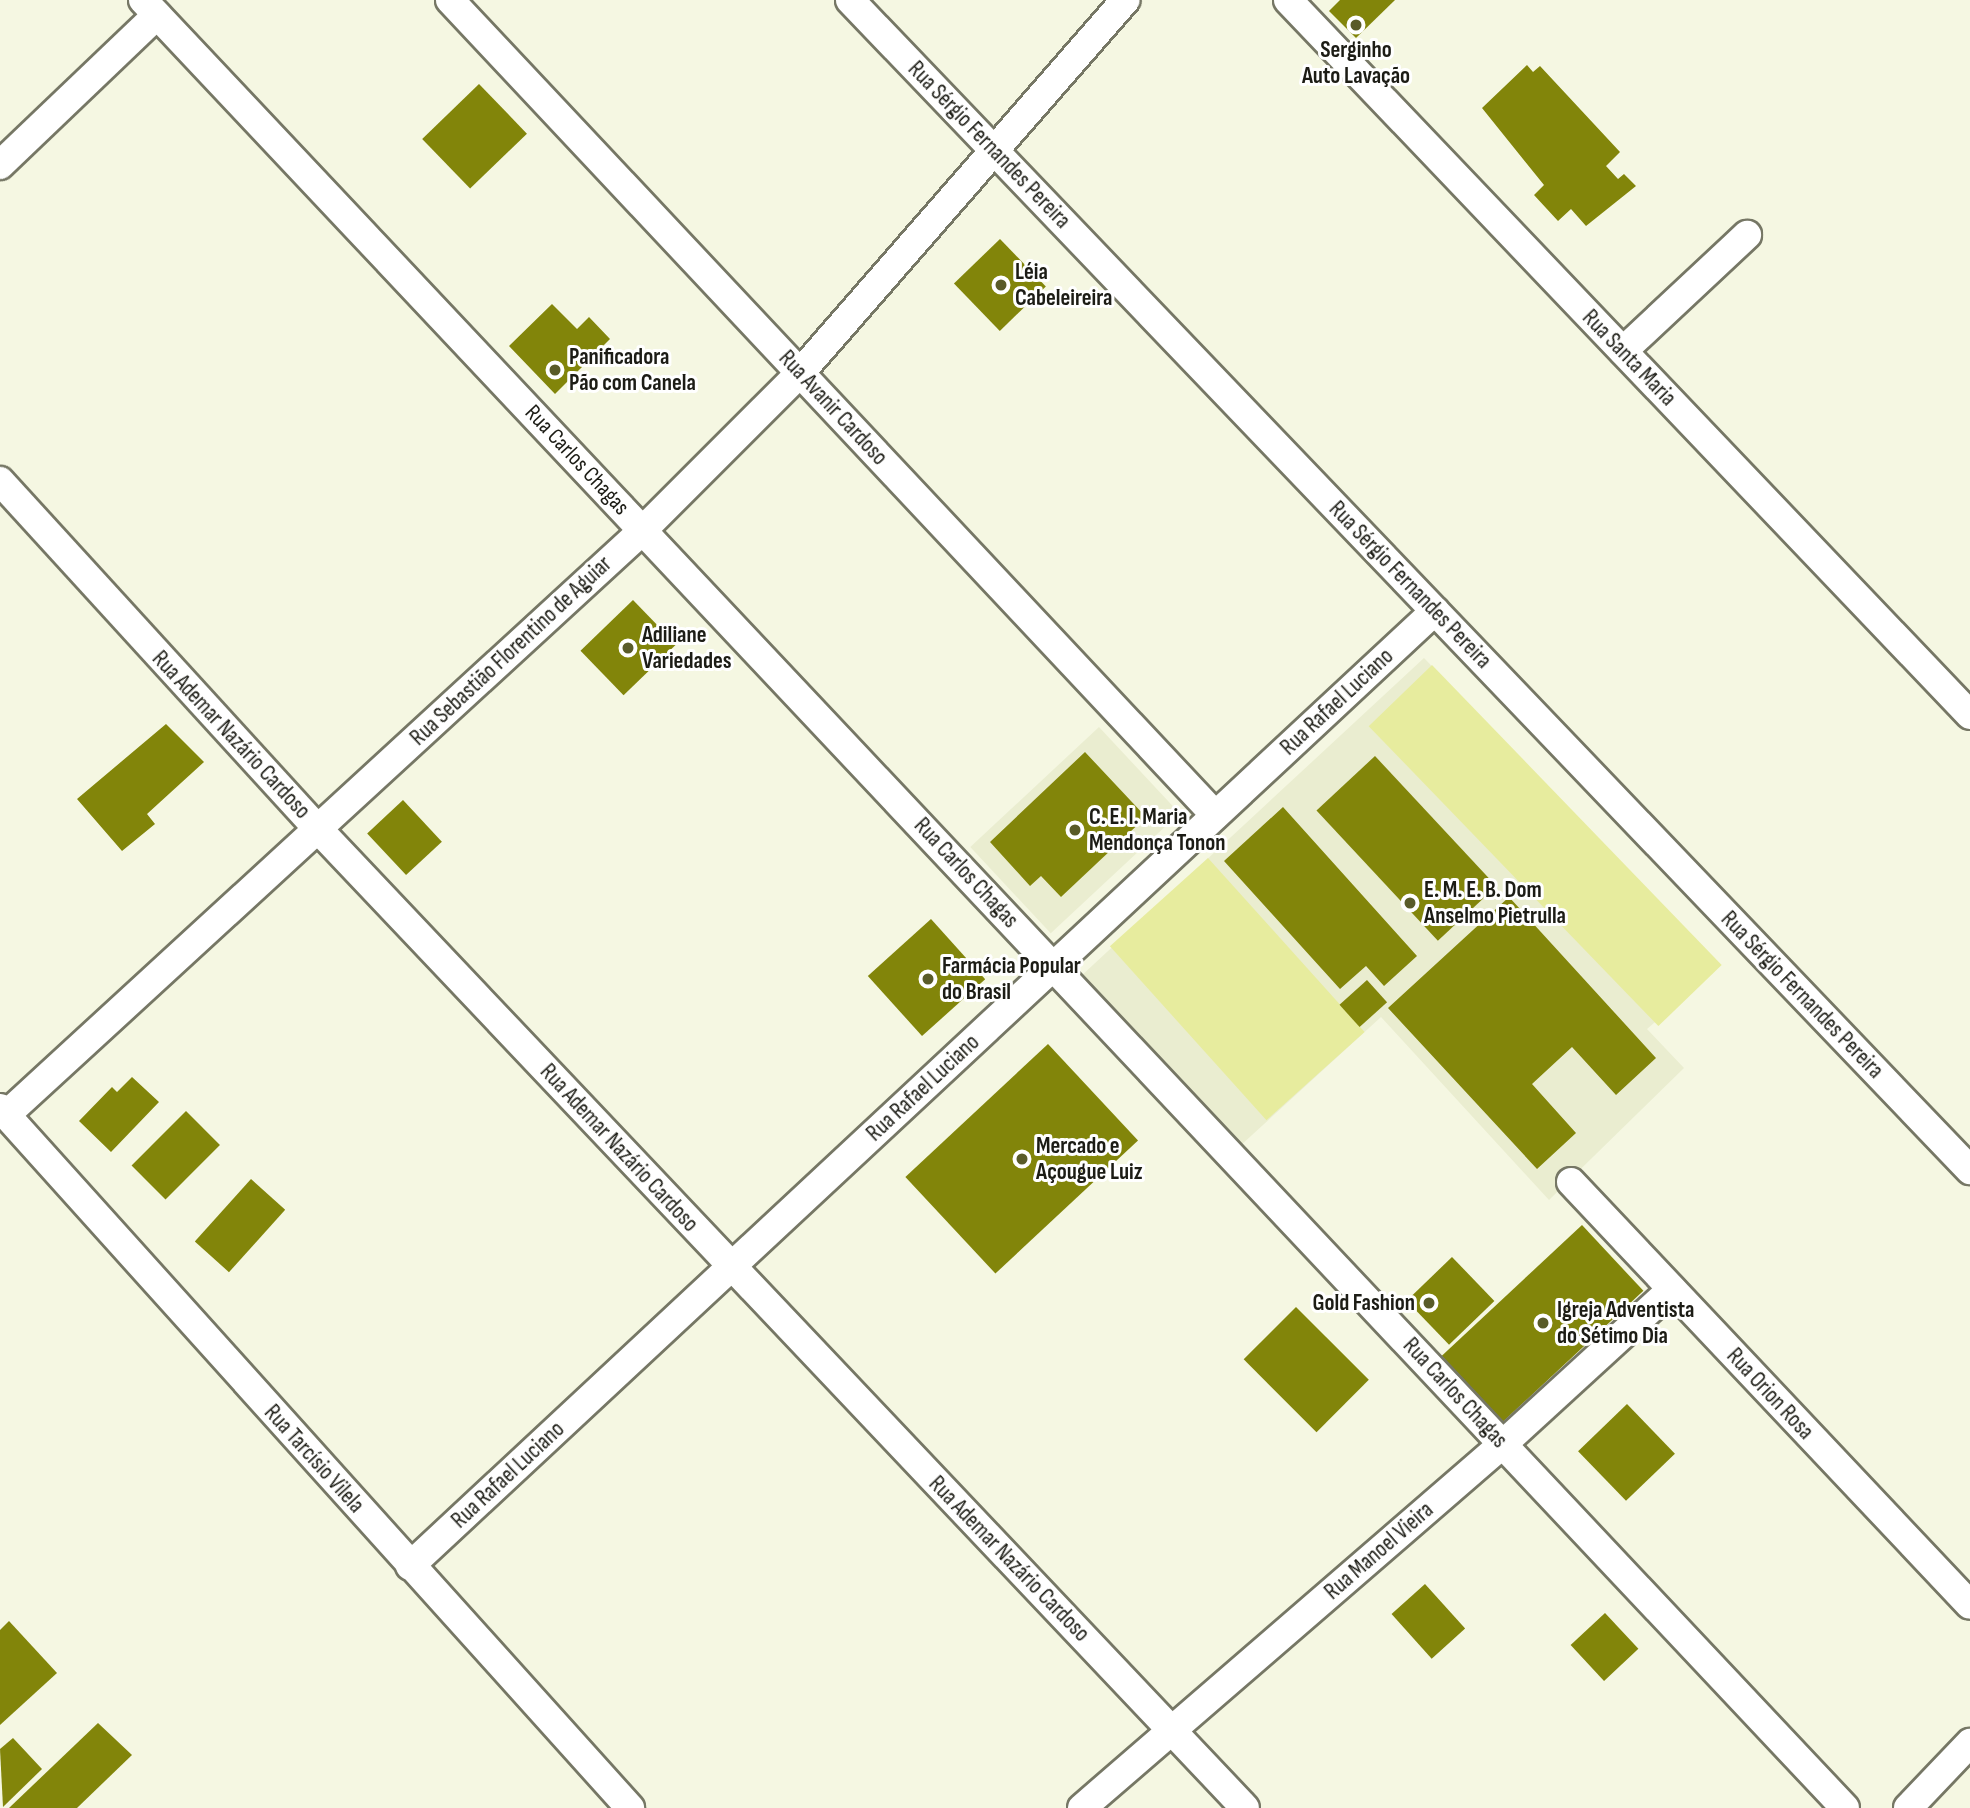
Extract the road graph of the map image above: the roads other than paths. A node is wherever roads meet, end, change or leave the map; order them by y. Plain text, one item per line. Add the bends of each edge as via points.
1 (450, 0) edge
2 (850, 0) edge
3 (1125, 0) edge
4 (1288, 0) edge
5 (150, 7) edge
6 (994, 150) junction
7 (0, 165) edge
8 (1747, 235) dead end
9 (1623, 351) junction
10 (800, 373) junction
11 (0, 481) edge
12 (643, 530) junction
13 (1435, 611) junction
14 (1970, 715) edge
15 (1215, 816) junction
16 (317, 829) junction
17 (1053, 967) junction
18 (3, 1112) edge
19 (1970, 1170) edge
20 (1571, 1182) dead end
21 (732, 1267) junction
22 (1672, 1289) junction
23 (1503, 1444) junction
24 (410, 1566) junction
25 (1970, 1605) edge
26 (1172, 1730) junction
27 (1970, 1744) edge
28 (630, 1808) edge
29 (1082, 1808) edge
30 (1245, 1808) edge
31 (1845, 1808) edge
32 (1908, 1808) edge

1 - 10 street, Rua Avanir Cardoso
2 - 6 street, Rua Sérgio Fernandes Pereira
3 - 6 street, Rua Sebastião Florentino de Aguiar
4 - 9 street, Rua Santa Maria
5 - 7 street
5 - 12 street, Rua Carlos Chagas
6 - 10 street, Rua Sebastião Florentino de Aguiar
6 - 13 street, Rua Sérgio Fernandes Pereira
8 - 9 street
9 - 14 street, Rua Santa Maria
10 - 12 street, Rua Sebastião Florentino de Aguiar
10 - 15 street, Rua Avanir Cardoso
11 - 16 street, Rua Ademar Nazário Cardoso
12 - 16 street, Rua Sebastião Florentino de Aguiar
12 - 17 street, Rua Carlos Chagas
13 - 15 street, Rua Rafael Luciano
13 - 19 street, Rua Sérgio Fernandes Pereira
15 - 17 street, Rua Rafael Luciano
16 - 18 street, Rua Sebastião Florentino de Aguiar
16 - 21 street, Rua Ademar Nazário Cardoso
17 - 21 street, Rua Rafael Luciano
17 - 23 street, Rua Carlos Chagas
18 - 24 street, Rua Tarcísio Vilela
20 - 22 street, Rua Orion Rosa
21 - 24 street, Rua Rafael Luciano
21 - 26 street, Rua Ademar Nazário Cardoso
22 - 23 street, Rua Manoel Vieira
22 - 25 street, Rua Orion Rosa
23 - 26 street, Rua Manoel Vieira
23 - 31 street, Rua Carlos Chagas
24 - 28 street, Rua Tarcísio Vilela
26 - 29 street, Rua Manoel Vieira
26 - 30 street, Rua Ademar Nazário Cardoso
27 - 32 street

